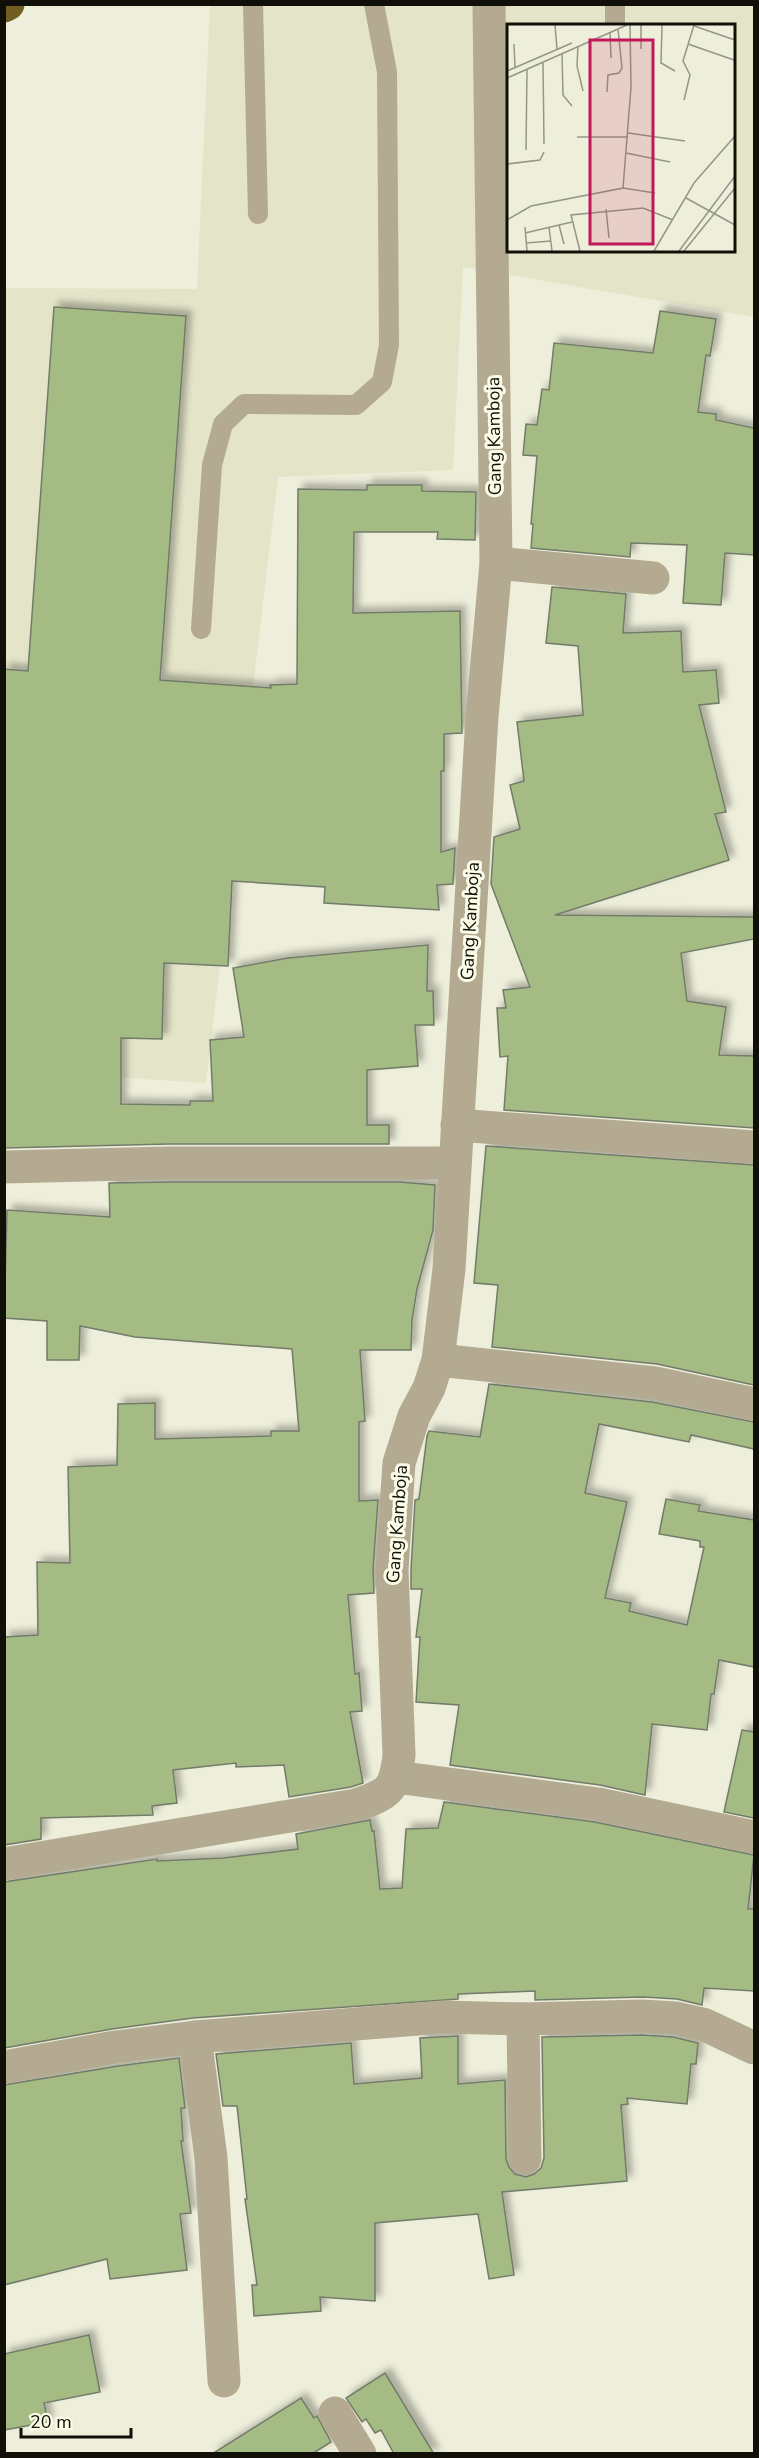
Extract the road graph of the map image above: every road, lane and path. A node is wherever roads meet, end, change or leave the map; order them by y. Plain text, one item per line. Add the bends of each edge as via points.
1 (253, 4) edge
2 (374, 4) edge
3 (489, 4) edge
4 (615, 4) edge
5 (615, 24) edge
6 (258, 214) dead end
7 (496, 563) junction
8 (653, 578) dead end
9 (201, 629) dead end
10 (458, 1125) junction
11 (754, 1147) edge
12 (455, 1163) junction
13 (4, 1167) edge
14 (438, 1360) junction
15 (754, 1404) edge
16 (396, 1777) junction
17 (754, 1837) edge
18 (4, 1864) edge
19 (523, 2019) junction
20 (195, 2037) junction
21 (754, 2048) edge
22 (4, 2067) edge
23 (525, 2158) dead end
24 (225, 2380) dead end
25 (335, 2413) dead end
26 (360, 2454) edge

1 - 6 lane
2 - 9 lane via 387,72 389,345 382,381 356,405 244,404 223,424 212,465
3 - 7 street, Gang Kamboja
4 - 5 lane
7 - 8 street
7 - 10 street, Gang Kamboja via 482,717
10 - 11 street
10 - 12 street, Gang Kamboja
12 - 13 street
12 - 14 street, Gang Kamboja via 449,1269
14 - 15 street via 655,1383
14 - 16 street, Gang Kamboja via 399,1463 392,1570 399,1755
16 - 17 street via 598,1803
16 - 18 street via 385,1794 356,1805
19 - 20 street via 443,2018
19 - 21 street via 676,2018 703,2024
19 - 23 street
20 - 22 street
20 - 24 street via 211,2158
25 - 26 street

